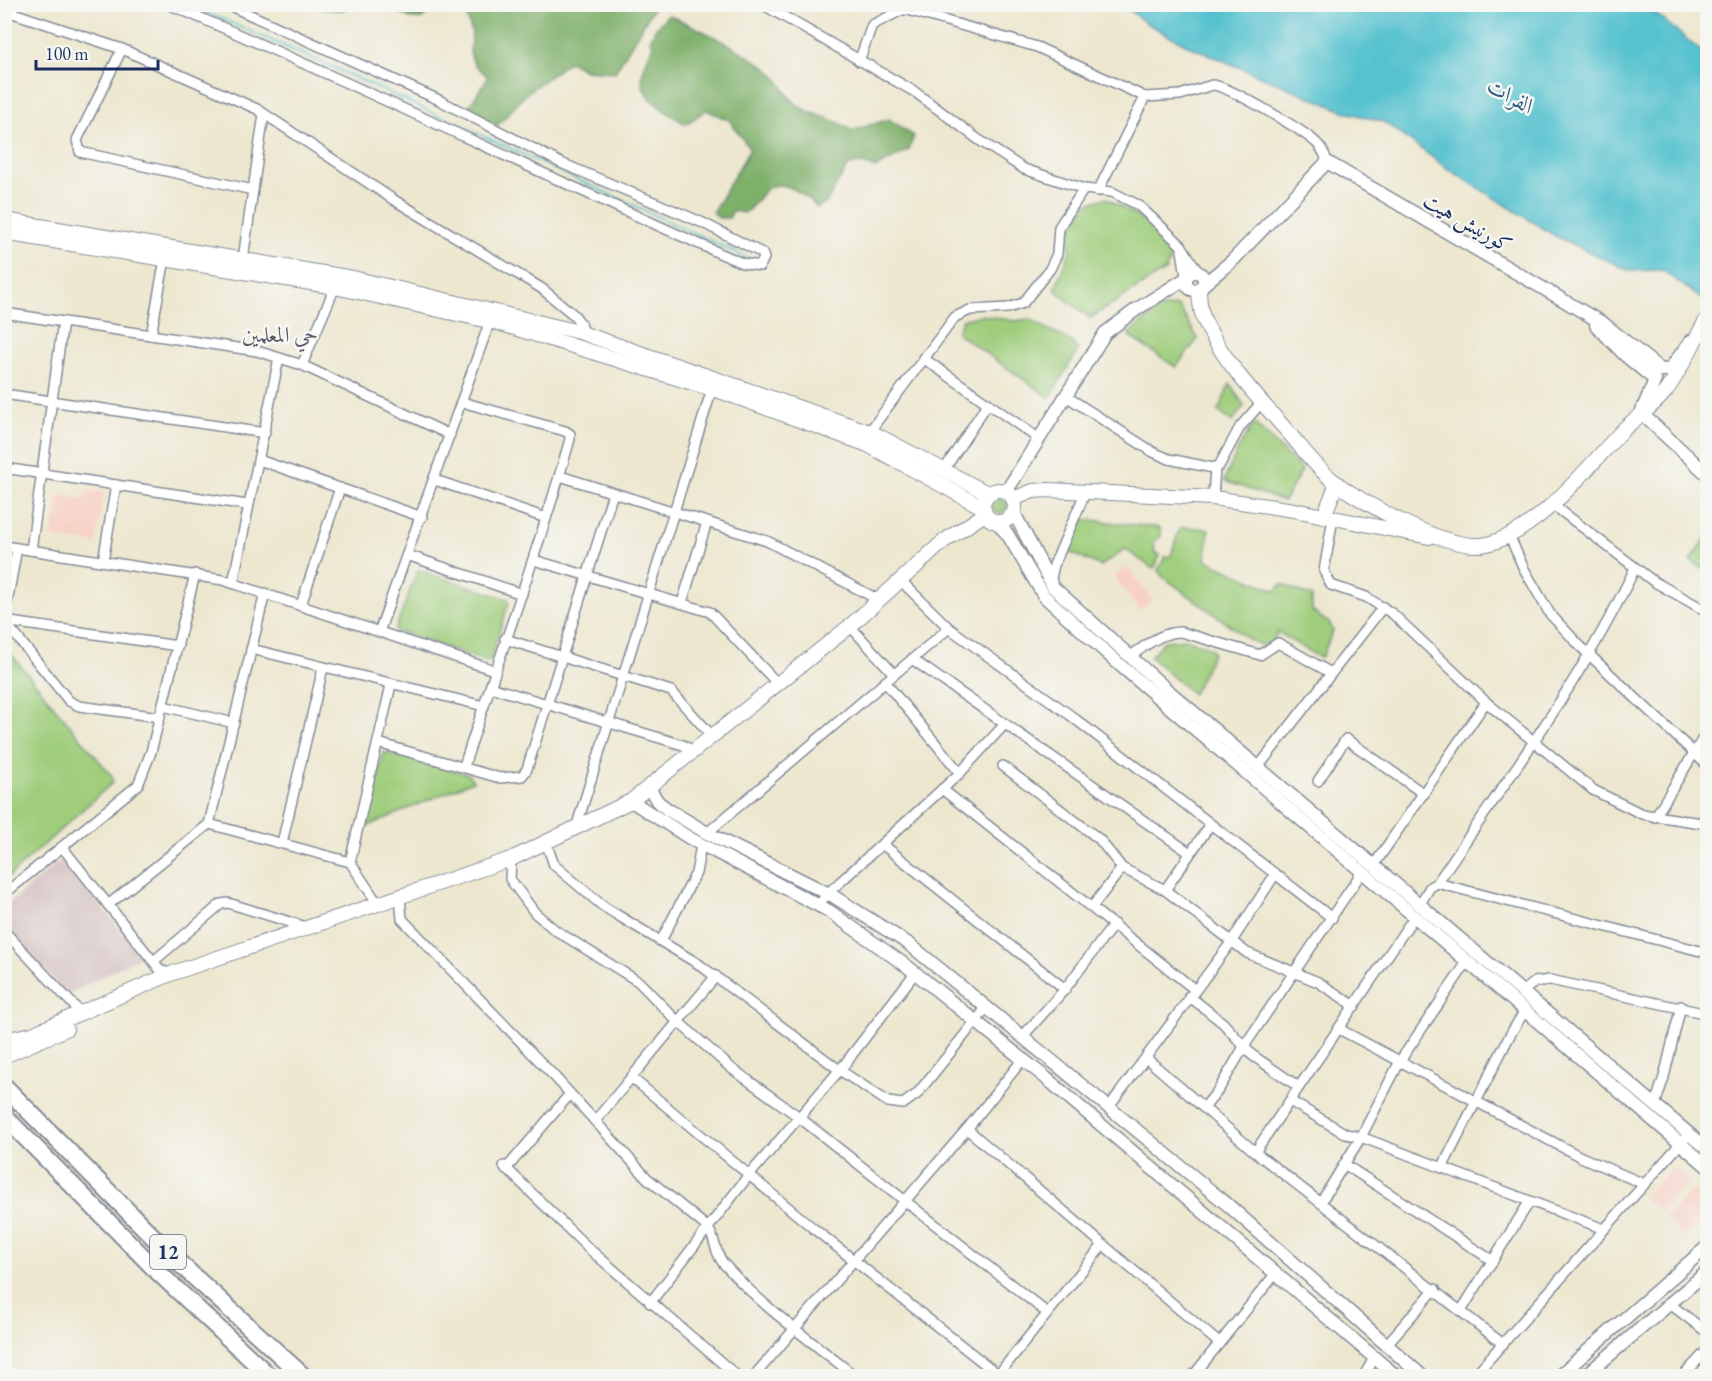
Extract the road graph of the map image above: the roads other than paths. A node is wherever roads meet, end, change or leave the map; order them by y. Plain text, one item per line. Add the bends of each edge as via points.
1 (168, 4) edge
2 (226, 4) edge
3 (762, 4) edge
4 (9, 9) edge
5 (250, 9) edge
6 (122, 49) junction
7 (859, 62) junction
8 (1145, 97) junction
9 (264, 114) junction
10 (1327, 162) junction
11 (1084, 189) junction
12 (253, 190) junction
13 (1098, 190) junction
14 (4, 220) edge
15 (4, 233) edge
16 (165, 258) junction
17 (243, 259) junction
18 (1194, 282) junction
19 (335, 287) junction
20 (4, 313) edge
21 (1588, 315) junction
22 (1707, 317) edge
23 (490, 321) junction
24 (63, 322) junction
25 (584, 333) junction
26 (1698, 334) junction
27 (151, 335) junction
28 (619, 353) junction
29 (279, 358) junction
30 (923, 358) junction
31 (302, 365) junction
32 (712, 389) junction
33 (4, 394) edge
34 (1066, 396) junction
35 (53, 401) junction
36 (462, 402) junction
37 (1262, 402) junction
38 (988, 404) junction
39 (1641, 413) junction
40 (869, 432) junction
41 (265, 433) junction
42 (450, 435) junction
43 (1039, 439) junction
44 (259, 460) junction
45 (1215, 467) junction
46 (4, 468) edge
47 (944, 470) junction
48 (1707, 473) edge
49 (42, 474) junction
50 (560, 476) junction
51 (435, 480) junction
52 (1337, 483) junction
53 (116, 485) junction
54 (340, 488) junction
55 (1086, 491) junction
56 (613, 494) junction
57 (989, 494) junction
58 (1213, 498) junction
59 (1011, 501) junction
60 (1552, 504) junction
61 (247, 506) junction
62 (1375, 507) junction
63 (674, 512) junction
64 (988, 514) junction
65 (422, 517) junction
66 (1329, 517) junction
67 (546, 518) junction
68 (706, 522) junction
69 (1367, 527) junction
70 (1509, 535) junction
71 (1448, 540) junction
72 (4, 546) edge
73 (17, 548) junction
74 (31, 550) junction
75 (407, 555) junction
76 (534, 560) junction
77 (103, 561) junction
78 (1635, 568) junction
79 (195, 574) junction
80 (589, 578) junction
81 (899, 579) junction
82 (232, 583) junction
83 (1050, 583) junction
84 (265, 593) junction
85 (522, 594) junction
86 (648, 595) junction
87 (877, 599) junction
88 (682, 603) junction
89 (301, 605) junction
90 (1383, 607) junction
91 (1707, 612) edge
92 (4, 620) edge
93 (850, 626) junction
94 (949, 628) junction
95 (379, 632) junction
96 (504, 639) junction
97 (178, 646) junction
98 (251, 649) junction
99 (1589, 655) junction
100 (1130, 657) junction
101 (564, 658) junction
102 (912, 659) junction
103 (323, 668) junction
104 (494, 670) junction
105 (894, 674) junction
106 (1331, 674) junction
107 (622, 676) junction
108 (885, 682) junction
109 (778, 684) junction
110 (391, 685) junction
111 (490, 687) junction
112 (1486, 702) junction
113 (548, 704) junction
114 (163, 706) junction
115 (483, 706) junction
116 (160, 717) junction
117 (607, 721) junction
118 (234, 723) junction
119 (1005, 724) junction
120 (1707, 730) edge
121 (713, 737) junction
122 (378, 742) junction
123 (1532, 742) junction
124 (694, 752) junction
125 (1694, 752) junction
126 (464, 766) junction
127 (1003, 766) dead end
128 (1259, 766) junction
129 (1707, 766) edge
130 (960, 773) junction
131 (1318, 781) dead end
132 (649, 788) junction
133 (942, 789) junction
134 (1424, 794) junction
135 (631, 801) junction
136 (1707, 812) edge
137 (1655, 817) junction
138 (209, 824) junction
139 (1704, 824) edge
140 (1210, 825) junction
141 (576, 828) junction
142 (704, 839) junction
143 (546, 842) junction
144 (282, 843) junction
145 (882, 844) junction
146 (62, 847) junction
147 (1190, 853) junction
148 (511, 859) junction
149 (350, 862) junction
150 (1374, 865) junction
151 (1122, 868) junction
152 (1362, 872) junction
153 (1274, 876) junction
154 (1437, 884) junction
155 (1165, 890) junction
156 (828, 893) junction
157 (4, 894) edge
158 (400, 897) junction
159 (108, 904) junction
160 (378, 904) junction
161 (1420, 904) junction
162 (818, 906) junction
163 (1092, 907) junction
164 (1414, 917) junction
165 (1332, 918) junction
166 (1114, 924) junction
167 (306, 927) junction
168 (4, 931) edge
169 (661, 941) junction
170 (1232, 942) junction
171 (1707, 953) edge
172 (155, 960) junction
173 (1467, 962) junction
174 (1295, 972) junction
175 (173, 973) junction
176 (915, 973) junction
177 (716, 976) junction
178 (135, 989) junction
179 (1065, 989) junction
180 (1522, 992) junction
181 (1192, 993) junction
182 (1355, 1006) junction
183 (1681, 1006) junction
184 (987, 1007) junction
185 (1542, 1010) junction
186 (80, 1012) junction
187 (1707, 1014) edge
188 (1528, 1015) junction
189 (977, 1021) junction
190 (680, 1023) junction
191 (1339, 1029) junction
192 (1023, 1036) junction
193 (6, 1039) edge
194 (1245, 1046) junction
195 (4, 1056) edge
196 (1146, 1058) junction
197 (1023, 1059) junction
198 (1400, 1061) junction
199 (840, 1069) junction
200 (632, 1078) junction
201 (4, 1086) edge
202 (1299, 1087) junction
203 (570, 1094) junction
204 (1290, 1101) junction
205 (1476, 1102) junction
206 (1654, 1105) junction
207 (1109, 1107) junction
208 (1203, 1108) junction
209 (4, 1116) edge
210 (798, 1116) junction
211 (595, 1121) junction
212 (967, 1129) junction
213 (1689, 1134) junction
214 (1361, 1137) junction
215 (1680, 1144) junction
216 (1707, 1150) edge
217 (1255, 1152) junction
218 (1344, 1164) junction
219 (1707, 1167) edge
220 (1442, 1168) junction
221 (750, 1174) junction
222 (1644, 1184) junction
223 (905, 1201) junction
224 (1530, 1201) junction
225 (1321, 1203) junction
226 (1604, 1229) junction
227 (709, 1230) junction
228 (1102, 1246) junction
229 (1707, 1246) edge
230 (853, 1260) junction
231 (1493, 1261) junction
232 (1707, 1270) edge
233 (1276, 1273) junction
234 (1434, 1289) junction
235 (650, 1303) junction
236 (1670, 1304) junction
237 (1461, 1311) junction
238 (1046, 1312) junction
239 (794, 1328) junction
240 (1707, 1333) edge
241 (1219, 1343) junction
242 (1503, 1344) junction
243 (1386, 1345) junction
244 (1707, 1349) edge
245 (1374, 1358) junction
246 (998, 1376) edge
247 (270, 1377) edge
248 (303, 1377) edge
249 (737, 1377) edge
250 (754, 1377) edge
251 (855, 1377) edge
252 (1192, 1377) edge
253 (1364, 1377) edge
254 (1396, 1377) edge
255 (1422, 1377) edge
256 (1474, 1377) edge
257 (1559, 1377) edge
258 (1585, 1377) edge
259 (1683, 1377) edge

1 - 5 street via 742,263 760,266 764,258 762,253 701,222 561,163
2 - 5 street
3 - 7 street
4 - 6 street
6 - 9 street
6 - 12 street via 76,140 80,152
7 - 8 street via 872,26 908,10 1037,46
7 - 11 street via 915,93 1023,169
8 - 10 street via 1180,95 1217,85 1312,139
8 - 13 street
9 - 12 street
9 - 25 street via 394,201 541,288 574,315
10 - 18 street via 1233,260
10 - 21 street, كورنيش هيت
11 - 13 street
11 - 30 street via 1059,227 1057,254 1050,269 1023,303 963,312
12 - 17 street
13 - 18 street via 1112,192 1138,206 1181,245
14 - 17 main road
15 - 16 main road
16 - 19 main road
16 - 27 street
17 - 25 main road via 353,278
18 - 34 street via 1147,303 1105,333
18 - 37 main road via 1208,328
19 - 23 main road
19 - 31 street
20 - 24 street
21 - 26 street, كورنيش هيت via 1663,371 1669,370
21 - 39 street, كورنيش هيت via 1616,347 1655,380
22 - 26 main road
23 - 28 main road
23 - 36 street
24 - 27 street
24 - 35 street
25 - 28 main road
26 - 39 main road via 1689,356 1666,390
27 - 29 street
28 - 32 main road
28 - 40 main road
29 - 31 street
29 - 41 street
30 - 38 street
30 - 40 street
31 - 42 street
32 - 63 street
32 - 64 main road via 868,445
33 - 35 street
34 - 43 street
34 - 45 street via 1153,452 1169,459
35 - 41 street
35 - 49 street
36 - 42 street
36 - 50 street via 570,434
37 - 45 street via 1240,427 1220,466
37 - 52 main road
38 - 43 street
38 - 47 street
39 - 48 street
39 - 60 main road
40 - 47 main road
41 - 44 street
42 - 51 street
43 - 59 street
44 - 54 street
44 - 61 street
45 - 58 street
46 - 49 street
47 - 57 main road
49 - 53 street
49 - 74 street
50 - 56 street
50 - 67 street
51 - 65 street
51 - 67 street
52 - 62 main road
52 - 66 main road
53 - 61 street
53 - 77 street
54 - 65 street
54 - 89 street
55 - 58 main road
55 - 59 main road via 1041,490
55 - 83 street
56 - 63 street
56 - 80 street
57 - 59 main road via 998,491
57 - 64 main road
58 - 66 main road
59 - 64 main road via 1007,520
59 - 83 street
60 - 70 main road
60 - 78 street
61 - 82 street
62 - 69 main road
62 - 71 main road
63 - 68 street
63 - 86 street
64 - 81 main road via 944,541
64 - 152 street via 1008,535 1044,596
65 - 75 street
66 - 69 main road
66 - 90 street via 1326,579 1331,585
67 - 76 street
68 - 87 street via 766,541
68 - 88 street
69 - 71 main road
70 - 71 main road via 1473,546
70 - 99 street via 1539,599
72 - 73 street
73 - 74 street
73 - 92 street
74 - 77 street
75 - 85 street
75 - 95 street
76 - 80 street
76 - 85 street
77 - 79 street
78 - 91 street
78 - 99 street
79 - 82 street
79 - 97 street
80 - 86 street
80 - 101 street
81 - 87 main road
81 - 94 street
82 - 84 street
83 - 100 street
84 - 89 street
84 - 98 street
85 - 96 street
86 - 88 street
86 - 107 street
87 - 93 main road
88 - 109 street via 710,612
89 - 95 street
90 - 106 street
90 - 112 street
92 - 97 street
92 - 116 street via 69,701 79,706
93 - 105 street
93 - 109 main road
94 - 102 street
94 - 140 street via 1070,715
95 - 104 street
96 - 101 street
96 - 104 street
97 - 114 street
98 - 103 street
98 - 118 street
99 - 123 street
99 - 125 street
100 - 106 street via 1159,636 1181,632 1260,655 1278,643
100 - 128 street
101 - 107 street
101 - 113 street
102 - 105 street
102 - 119 street
103 - 110 street
103 - 144 street
104 - 111 street
105 - 108 street
106 - 128 street
107 - 117 street
107 - 121 street via 671,692
108 - 130 street
108 - 142 street
109 - 121 main road
110 - 115 street
110 - 122 street
111 - 113 street
111 - 115 street
112 - 123 street
112 - 134 street
113 - 117 street
113 - 126 street via 522,776 500,778
114 - 116 street
114 - 118 street
115 - 126 street
116 - 146 street via 138,785
117 - 124 street
117 - 141 street
118 - 138 street
119 - 130 street
119 - 147 street
120 - 125 street
121 - 124 main road
122 - 126 street
122 - 149 street
123 - 137 street via 1599,794
123 - 154 street
124 - 132 main road
125 - 129 street
125 - 137 street
127 - 151 street via 1100,839
128 - 150 street
130 - 133 street
131 - 134 street via 1346,739
132 - 135 main road
132 - 142 street via 658,802
133 - 145 street
133 - 163 street
134 - 150 street
135 - 141 main road
135 - 142 street
136 - 139 street
137 - 139 street
138 - 144 street
138 - 159 street
140 - 147 street
140 - 153 street
141 - 143 main road
142 - 156 street
142 - 162 street
142 - 169 street via 696,873
143 - 148 main road
143 - 169 street via 554,865 603,908
144 - 149 street
145 - 156 street
145 - 179 street
146 - 157 street
146 - 159 street
147 - 155 street
148 - 158 main road
148 - 190 street via 510,879 535,913 590,954 639,982
149 - 160 street
150 - 161 street
151 - 155 street
151 - 163 street
152 - 164 street
152 - 165 street
153 - 165 street
153 - 170 street
154 - 161 street via 1430,887
154 - 171 street
155 - 170 street
156 - 162 street
156 - 184 street via 909,944
158 - 160 main road
158 - 203 street via 402,920
159 - 172 street
160 - 167 main road
161 - 180 street
162 - 176 street
163 - 166 street
164 - 173 street
164 - 182 street
165 - 174 street
166 - 179 street
166 - 181 street
167 - 172 street via 221,904
167 - 175 main road
168 - 186 street
169 - 177 street
170 - 174 street via 1247,953
170 - 181 street
172 - 175 street via 161,971
173 - 188 street
173 - 198 street
174 - 182 street
174 - 194 street
175 - 178 main road
176 - 189 street
176 - 199 street
177 - 190 street
177 - 199 street
178 - 186 main road
178 - 195 main road via 80,1021
179 - 192 street
180 - 183 street via 1534,982 1550,980
180 - 185 street
181 - 194 street
181 - 196 street
182 - 191 street
183 - 187 street
183 - 206 street
184 - 189 street
184 - 192 street
185 - 188 street
185 - 206 street
186 - 193 main road via 32,1034
188 - 205 street via 1510,1035
188 - 215 street
189 - 197 street
189 - 199 street via 917,1094 903,1104 888,1102
190 - 200 street
190 - 210 street via 731,1068
191 - 198 street
191 - 202 street
192 - 207 street
194 - 202 street
194 - 208 street
196 - 207 street
196 - 208 street
197 - 212 street
197 - 233 street
198 - 205 street
198 - 214 street
199 - 210 street
200 - 211 street
200 - 221 street
201 - 248 highway, 12 via 178,1262
202 - 204 street
203 - 211 street
203 - 235 street via 505,1168
204 - 214 street via 1346,1134
204 - 217 street
205 - 220 street
205 - 222 street
206 - 213 street
207 - 243 street via 1228,1205
208 - 217 street
209 - 247 highway, 12 via 159,1273
210 - 221 street
210 - 223 street
211 - 227 street via 647,1178
212 - 223 street
212 - 228 street
213 - 215 street
213 - 216 street
214 - 218 street
214 - 220 street
215 - 219 street
215 - 222 street
217 - 225 street
218 - 225 street
218 - 231 street
220 - 224 street
221 - 227 street
221 - 230 street
222 - 226 street
223 - 230 street
223 - 238 street
224 - 226 street
224 - 231 street
225 - 234 street
226 - 242 street
227 - 235 street
227 - 239 street via 723,1263
228 - 238 street
228 - 241 street
229 - 257 street
230 - 239 street
230 - 246 street
231 - 237 street
232 - 236 street
233 - 241 street
233 - 245 street
234 - 237 street
234 - 243 street
235 - 249 street
236 - 240 street
236 - 258 street
237 - 242 street
238 - 246 street
239 - 250 street
239 - 251 street
241 - 252 street
242 - 256 street
243 - 255 street
244 - 259 street
245 - 253 street
245 - 254 street

